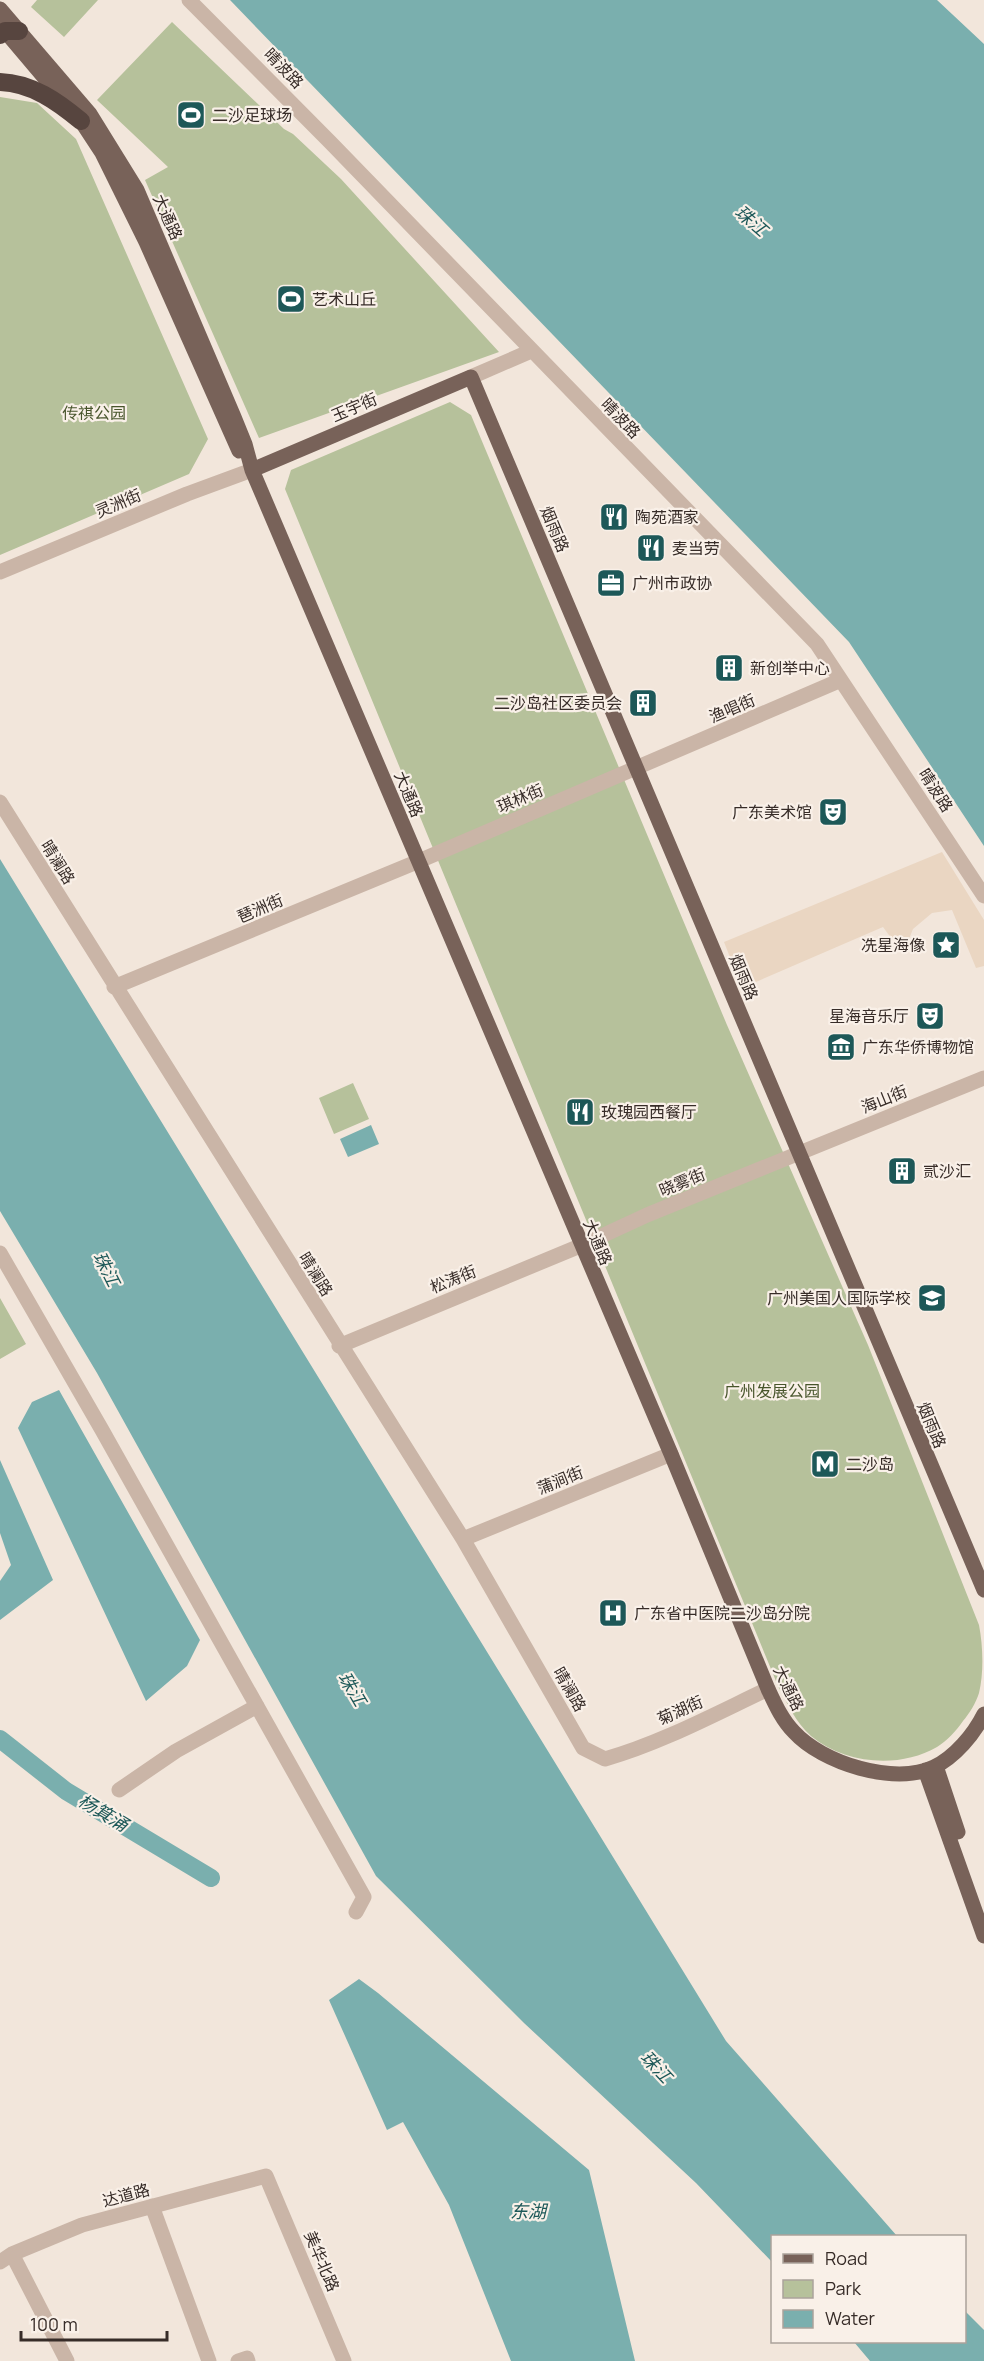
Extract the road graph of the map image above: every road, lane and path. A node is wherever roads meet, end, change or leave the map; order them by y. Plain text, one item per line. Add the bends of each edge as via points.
1 (189, 0) edge
2 (0, 9) edge
3 (6, 31) edge
4 (0, 82) edge
5 (81, 121) junction
6 (531, 351) junction
7 (471, 377) junction
8 (252, 470) junction
9 (0, 572) edge
10 (842, 680) junction
11 (636, 769) junction
12 (0, 802) edge
13 (419, 861) junction
14 (984, 896) edge
15 (114, 987) junction
16 (984, 1078) edge
17 (798, 1154) junction
18 (580, 1246) junction
19 (0, 1253) edge
20 (339, 1346) junction
21 (671, 1454) junction
22 (463, 1539) junction
23 (984, 1590) edge
24 (768, 1689) junction
25 (256, 1706) junction
26 (984, 1714) edge
27 (604, 1759) joint
28 (930, 1768) junction
29 (119, 1790) dead end
30 (980, 1900) edge
31 (356, 1912) dead end
32 (984, 1936) edge
33 (266, 2176) joint
34 (152, 2206) junction
35 (6, 2258) edge
36 (67, 2361) edge
37 (209, 2361) edge
38 (238, 2361) edge
39 (248, 2361) edge
40 (345, 2361) edge

1 - 6 street, 晴波路
2 - 3 main road, 大通路
3 - 5 main road, 大通路
3 - 8 main road, 大通路 via 90,114 136,190 234,417
4 - 5 highway via 37,91
5 - 8 main road, 大通路 via 122,192 237,448
6 - 7 street
6 - 10 street, 晴波路 via 817,644
7 - 8 main road, 玉宇街
7 - 11 main road, 烟雨路
8 - 9 street, 灵洲街
8 - 13 main road, 大通路
10 - 11 street, 渔唱街
10 - 14 street, 晴波路
11 - 13 street, 琪林街
11 - 17 main road, 烟雨路
12 - 15 street, 晴澜路
13 - 15 street, 琶洲街
13 - 18 main road, 大通路
15 - 20 street, 晴澜路
16 - 17 street, 海山街
17 - 18 street, 晓雾街
17 - 23 main road, 烟雨路
18 - 20 street, 松涛街
18 - 21 main road, 大通路
19 - 25 street
20 - 22 street, 晴澜路
21 - 22 street, 蒲涧街
21 - 24 main road, 大通路
22 - 27 street, 晴澜路 via 584,1748
24 - 27 street, 菊湖街 via 671,1734
24 - 28 main road, 大通路 via 794,1733 827,1758 883,1771 912,1773
25 - 29 street via 176,1751
25 - 31 street via 364,1897
26 - 28 main road via 960,1746
28 - 30 main road
30 - 32 main road
33 - 34 street, 达道路
33 - 40 street, 美华北路
34 - 35 street, 达道路 via 82,2225
34 - 37 street
35 - 36 street
38 - 39 street

